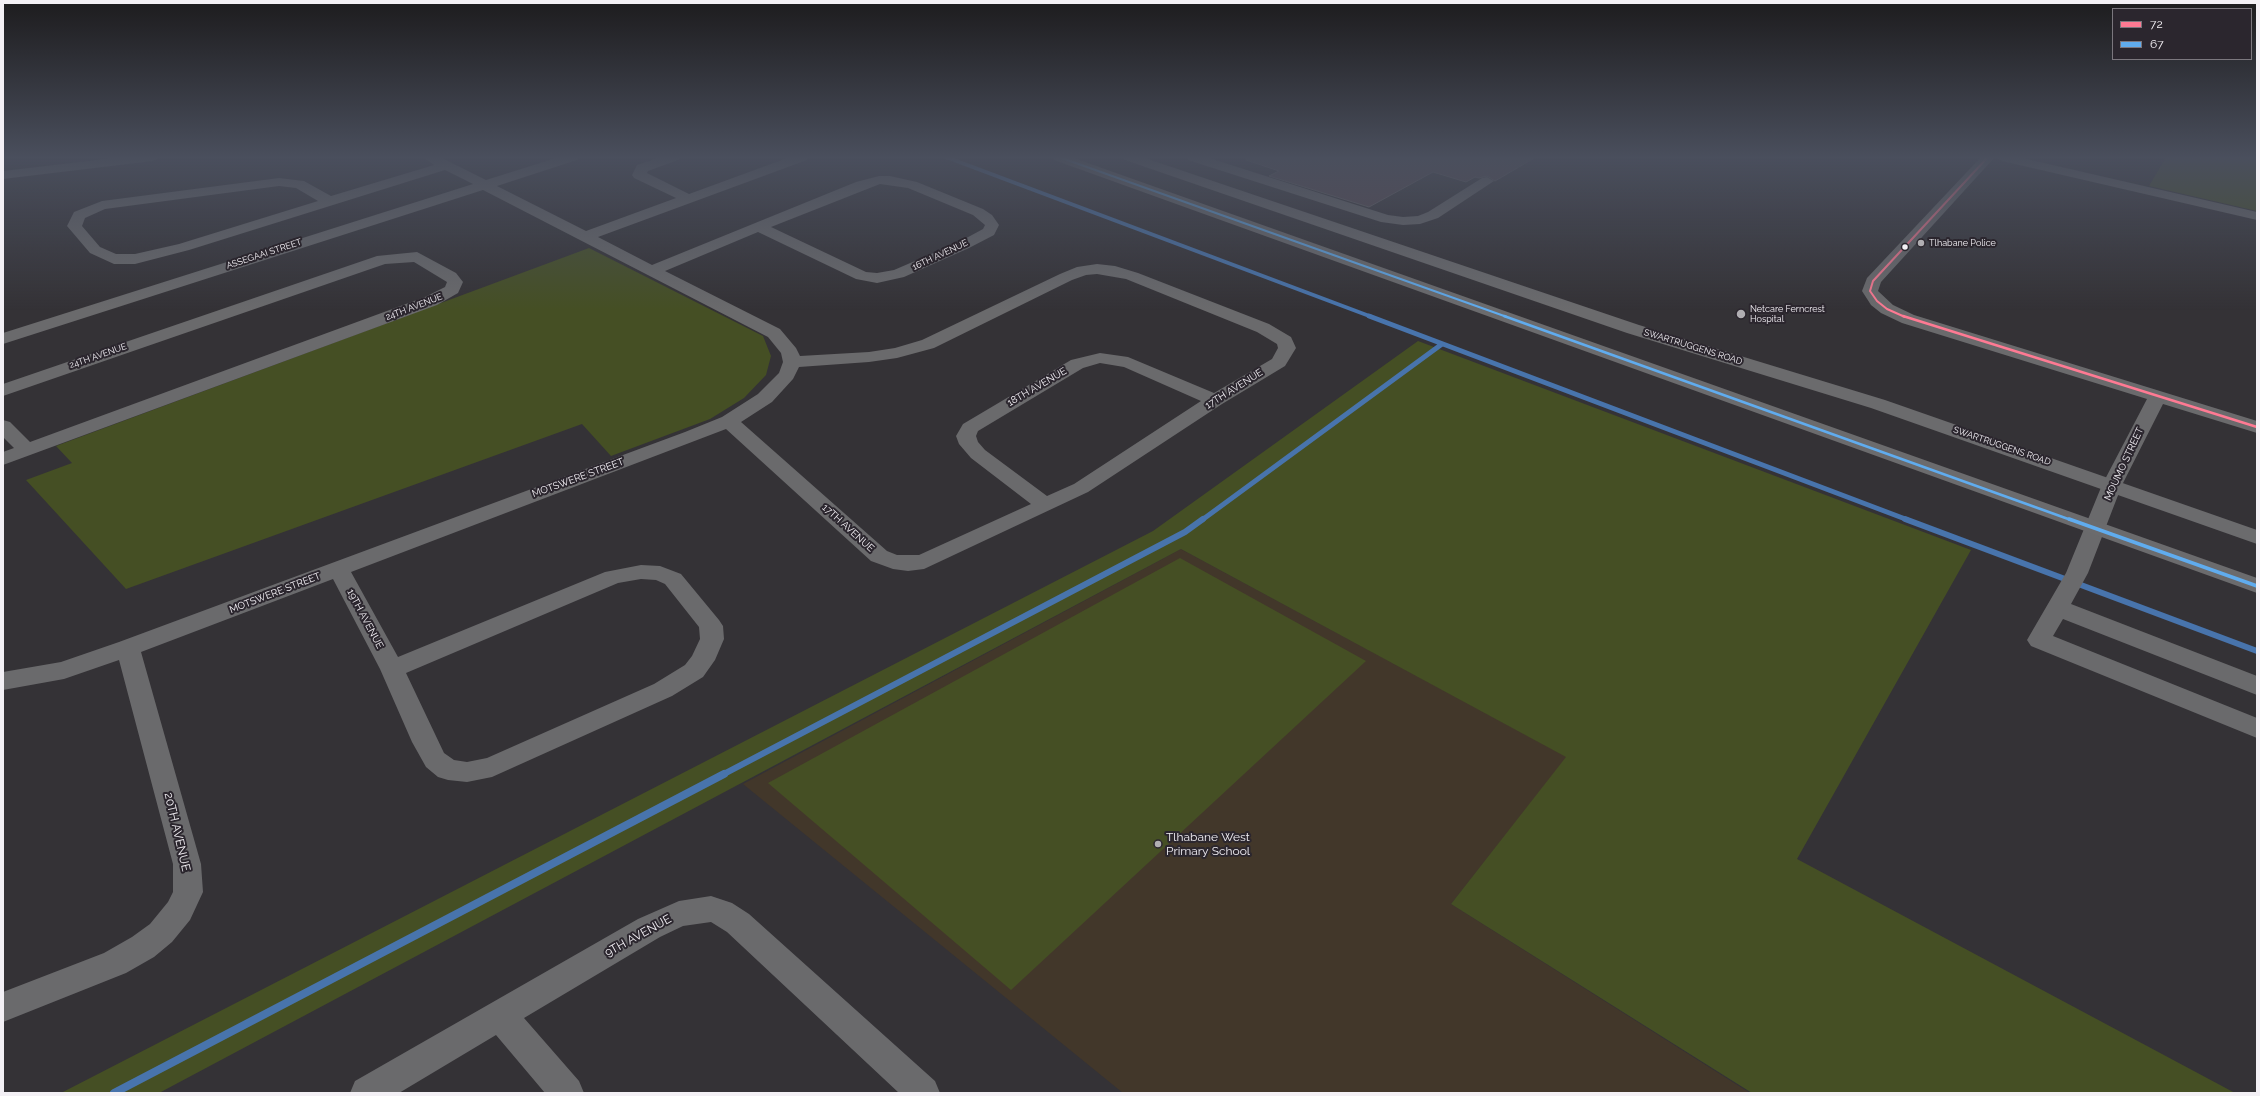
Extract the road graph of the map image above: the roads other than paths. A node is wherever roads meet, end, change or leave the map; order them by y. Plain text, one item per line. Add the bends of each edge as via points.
1 (95, 208) edge
2 (306, 208) edge
3 (410, 208) edge
4 (532, 208) edge
5 (660, 208) edge
6 (804, 208) edge
7 (969, 208) edge
8 (1202, 208) edge
9 (1280, 208) edge
10 (1352, 208) edge
11 (1444, 208) edge
12 (1941, 208) edge
13 (2223, 208) edge
14 (2257, 216) edge
15 (759, 227) junction
16 (587, 236) junction
17 (653, 270) junction
18 (3, 339) edge
19 (792, 362) junction
20 (3, 390) edge
21 (2158, 396) junction
22 (1215, 400) junction
23 (729, 421) junction
24 (3, 426) edge
25 (2257, 427) edge
26 (27, 450) junction
27 (3, 458) edge
28 (2112, 485) junction
29 (1046, 505) junction
30 (2096, 528) junction
31 (2257, 537) edge
32 (339, 570) junction
33 (2257, 586) edge
34 (2056, 607) junction
35 (128, 648) junction
36 (392, 669) junction
37 (3, 681) edge
38 (2257, 686) edge
39 (2257, 728) edge
40 (3, 1007) edge
41 (500, 1016) junction
42 (366, 1093) edge
43 (567, 1093) edge
44 (923, 1093) edge

1 - 2 street via 79,215 74,226 95,250 105,256 114,259 135,259 184,247
3 - 18 street, ASSEGAAI STREET
4 - 16 street
5 - 16 street
6 - 15 street, 16TH AVENUE
7 - 15 street, 16TH AVENUE via 987,218 992,225 988,232 898,274 877,278 862,276
8 - 30 main road
9 - 28 main road, SWARTRUGGENS ROAD via 1633,328 1878,404
10 - 11 street via 1386,219 1404,221 1420,220
12 - 21 street via 1873,281 1870,291 1877,301 1908,319
13 - 14 street
15 - 17 street, 16TH AVENUE
16 - 17 street
17 - 19 street via 774,333 784,343
19 - 22 street, 17TH AVENUE via 869,357 897,353 928,344 1066,277 1084,270 1097,269 1137,278 1263,328 1285,341 1286,353 1279,362
19 - 23 street, MOTSWERE STREET via 787,375 778,386 765,398
20 - 26 street, 24TH AVENUE via 60,368 383,259 417,257 450,276 455,282 452,290 431,301
21 - 25 street
21 - 28 street, MOUMO STREET
22 - 29 street, 17TH AVENUE via 1081,488
22 - 29 street, 18TH AVENUE via 1128,362 1100,358 1077,364 970,428 966,436 978,454
23 - 29 street, 17TH AVENUE via 879,556 893,562 924,562
23 - 32 street, MOTSWERE STREET
24 - 26 street
26 - 27 street, 24TH AVENUE
28 - 30 street, MOUMO STREET
28 - 31 main road, SWARTRUGGENS ROAD
30 - 33 main road
30 - 34 street, MOUMO STREET via 2076,573
32 - 35 street, MOTSWERE STREET
32 - 36 street, 19TH AVENUE
34 - 38 street
34 - 39 street, MOUMO STREET via 2039,640
35 - 37 street, MOTSWERE STREET via 64,670
35 - 40 street, 20TH AVENUE via 187,864 188,892 179,912 161,933 143,948 114,963
36 - 36 street, 19TH AVENUE via 435,760 448,770 467,772 492,767 663,690 694,671 703,660 712,639 710,626 673,579 660,573 641,572 613,577
41 - 42 street, 9TH AVENUE
41 - 43 street
41 - 44 street, 9TH AVENUE via 649,928 679,914 711,909 738,923

